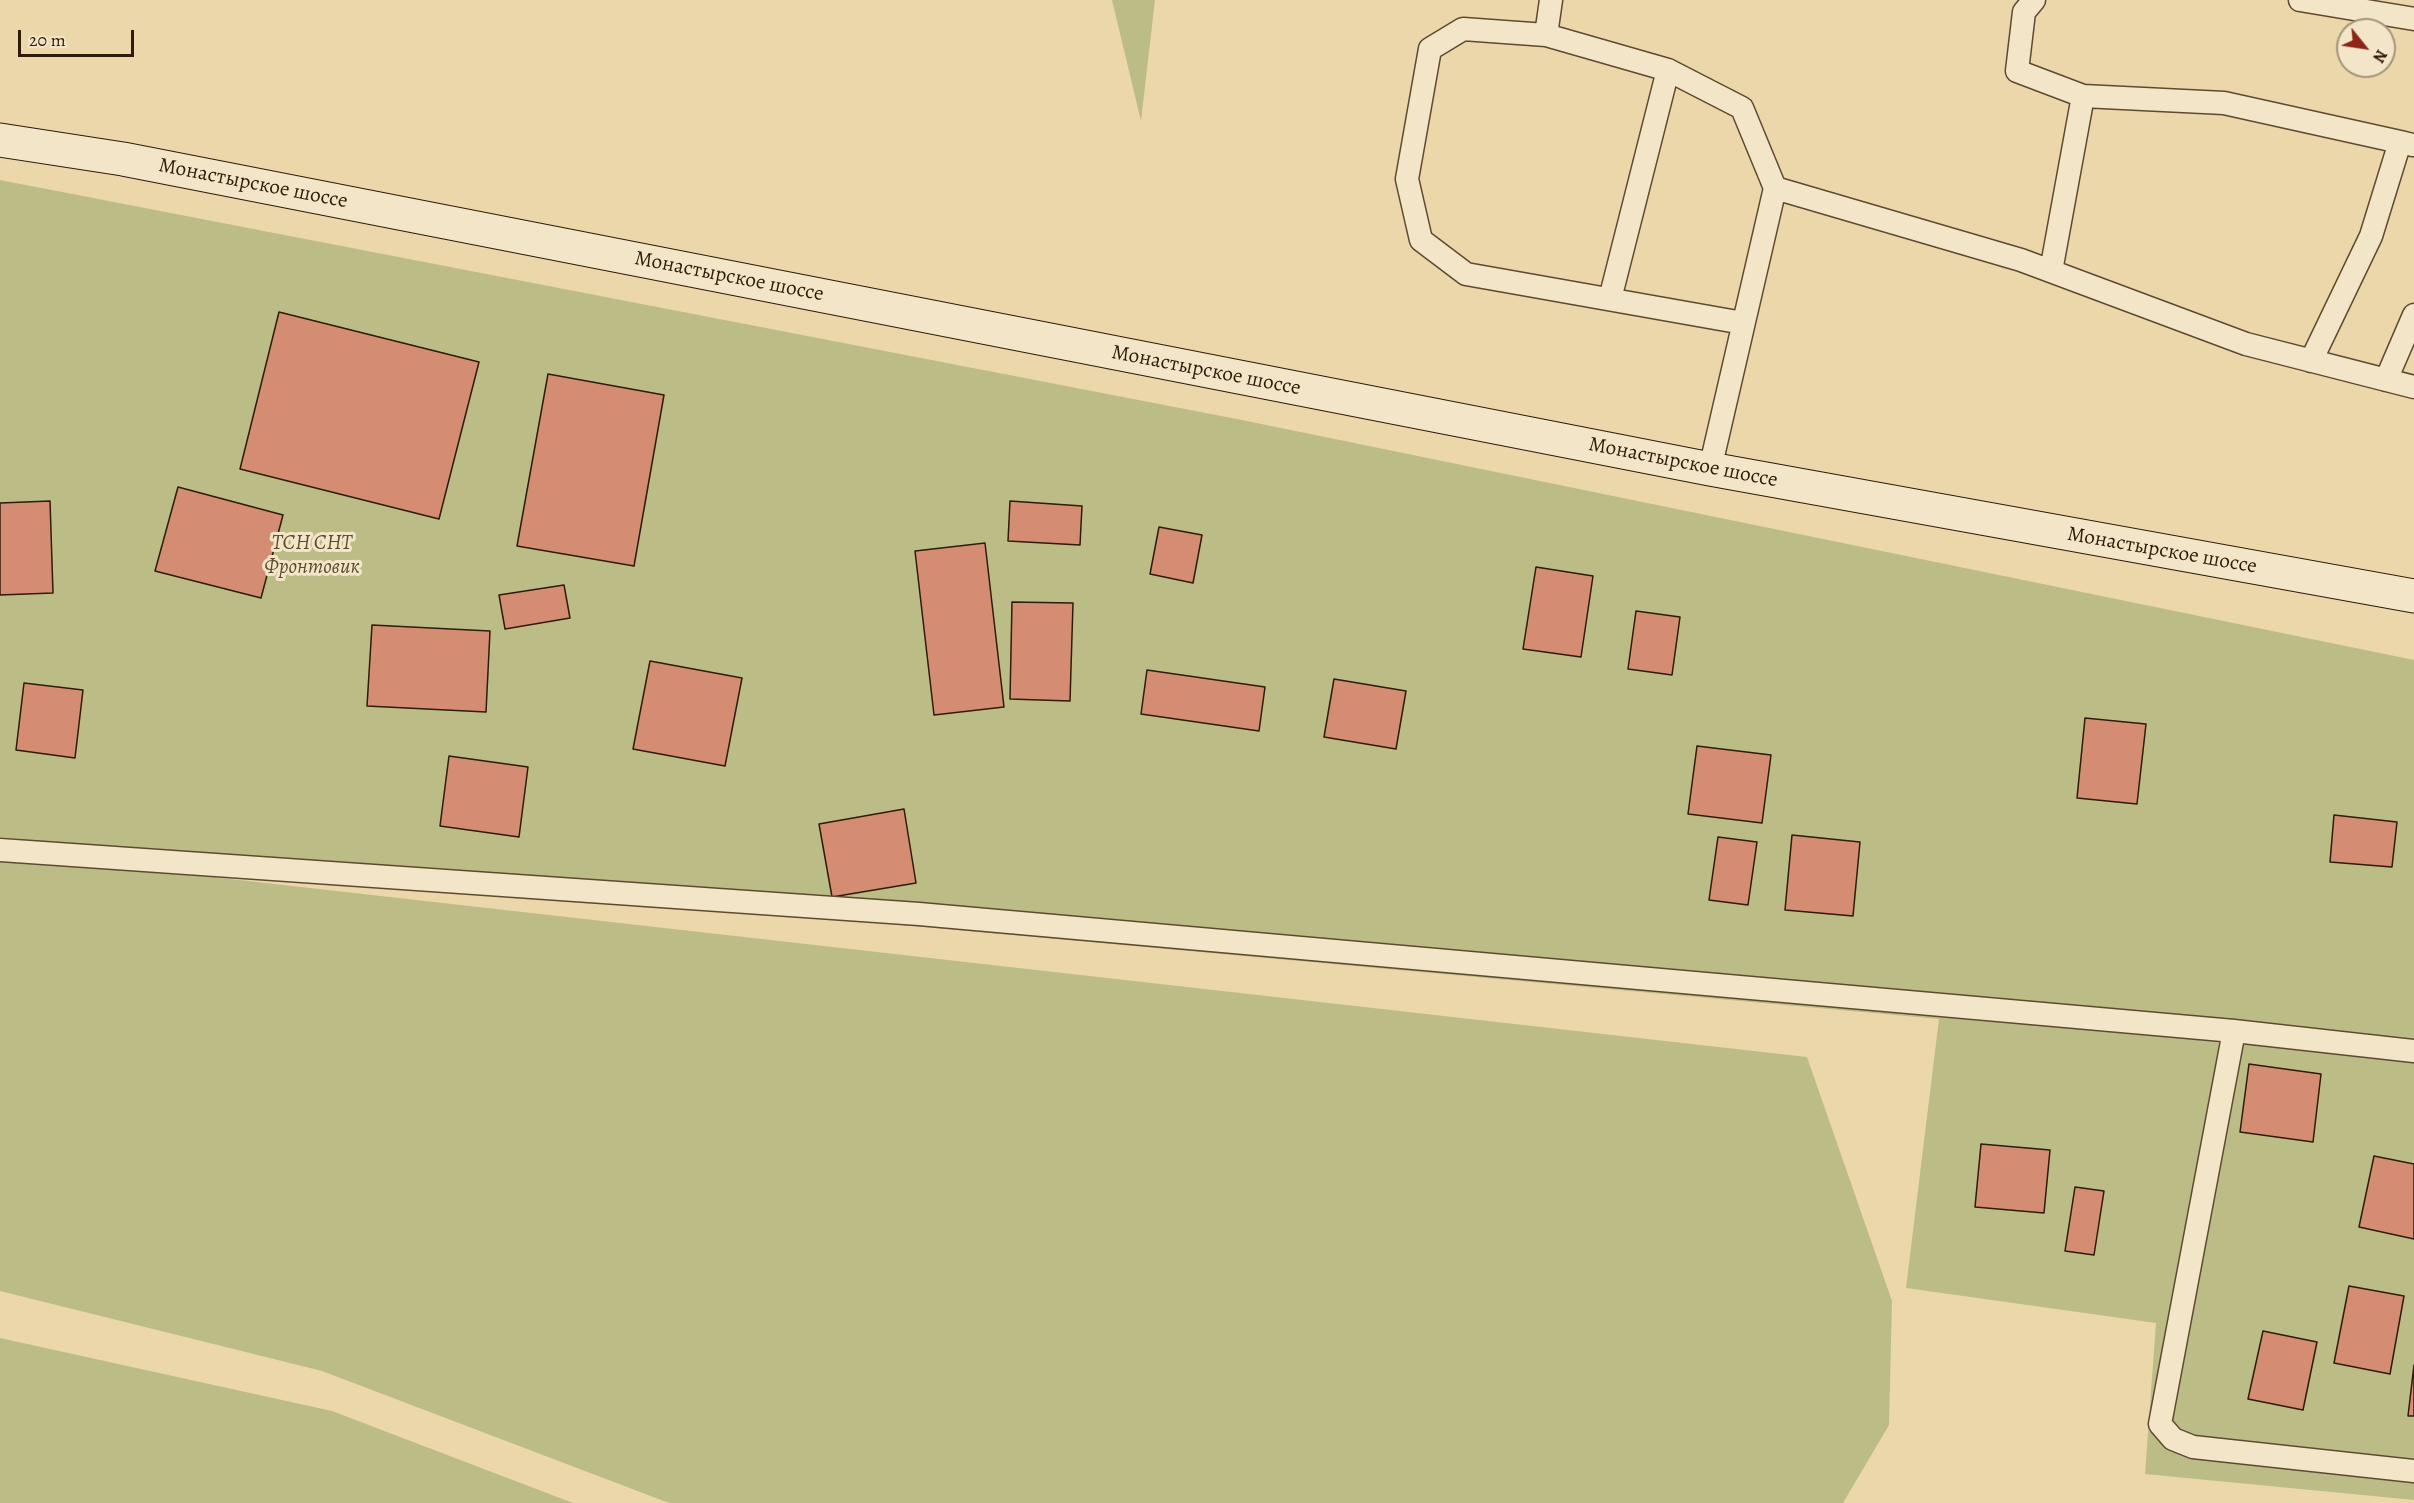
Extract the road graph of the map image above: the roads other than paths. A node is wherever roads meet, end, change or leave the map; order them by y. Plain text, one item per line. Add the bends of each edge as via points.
1 (1551, 0) edge
2 (2034, 0) edge
3 (2300, 0) edge
4 (2414, 19) edge
5 (1546, 35) junction
6 (1668, 70) junction
7 (2083, 96) junction
8 (0, 140) edge
9 (2407, 144) edge
10 (1775, 188) junction
11 (2051, 272) junction
12 (1611, 299) junction
13 (2414, 315) edge
14 (1743, 323) junction
15 (2311, 361) junction
16 (2386, 380) junction
17 (2414, 387) edge
18 (1710, 469) junction
19 (2414, 596) edge
20 (0, 850) edge
21 (2234, 1031) junction
22 (2414, 1051) edge
23 (2414, 1471) edge

1 - 5 lane
2 - 7 lane via 2024,12 2017,71
3 - 4 lane
5 - 6 lane
5 - 12 lane via 1463,29 1430,49 1407,179 1419,230 1422,240 1466,274
6 - 10 lane via 1742,108
6 - 12 lane
7 - 9 lane via 2224,103
7 - 11 lane
8 - 18 main road, Монастырское шоссе via 135,161
9 - 15 lane via 2372,236
10 - 11 lane
10 - 14 lane
11 - 15 lane via 2246,344
12 - 14 lane
13 - 16 lane
14 - 18 lane
15 - 16 lane
16 - 17 lane
18 - 19 main road, Монастырское шоссе
20 - 21 lane via 919,914
21 - 22 lane
21 - 23 lane via 2160,1424 2173,1439 2193,1447

